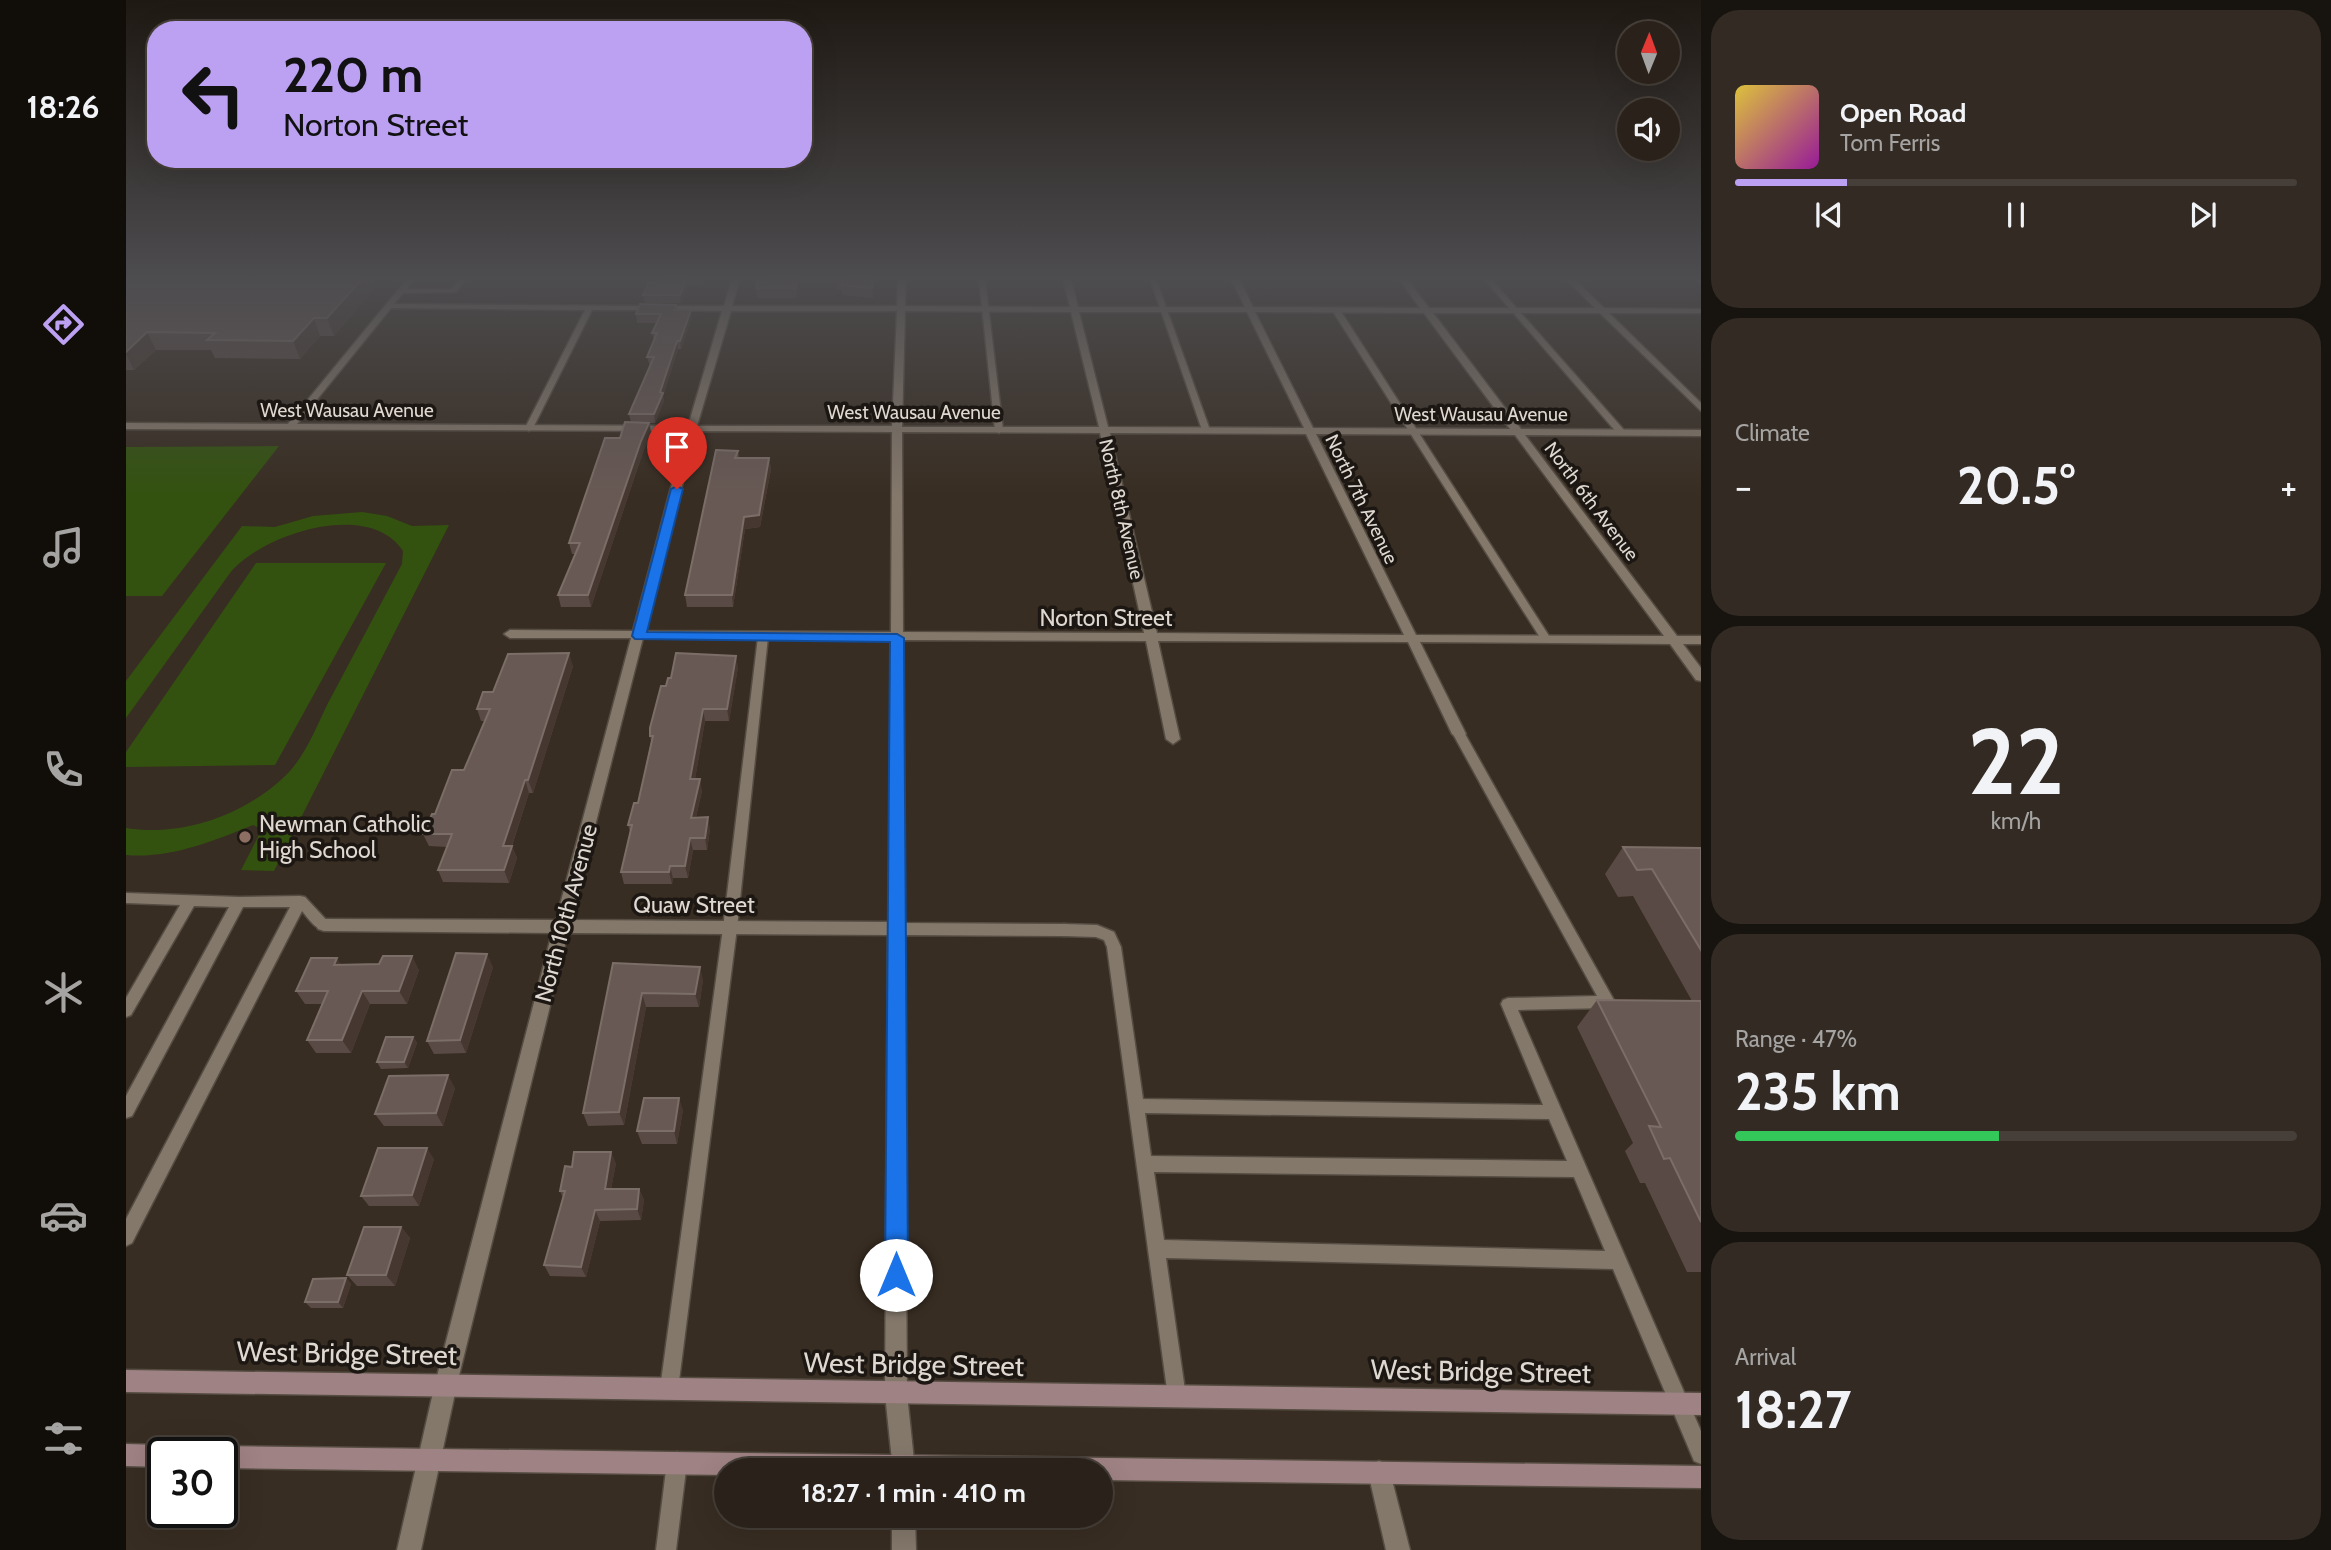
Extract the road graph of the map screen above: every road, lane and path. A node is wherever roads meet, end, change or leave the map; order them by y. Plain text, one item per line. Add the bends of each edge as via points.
1 (351, 351) edge
2 (567, 351) edge
3 (715, 351) edge
4 (899, 351) edge
5 (989, 351) edge
6 (1085, 351) edge
7 (1180, 351) edge
8 (1271, 351) edge
9 (1363, 351) edge
10 (1458, 351) edge
11 (1550, 351) edge
12 (1644, 351) edge
13 (1701, 408) edge
14 (126, 426) edge
15 (290, 427) junction
16 (528, 428) junction
17 (692, 428) junction
18 (897, 429) junction
19 (999, 430) junction
20 (1104, 430) junction
21 (1206, 430) junction
22 (1309, 431) junction
23 (1414, 431) junction
24 (1519, 432) junction
25 (1621, 432) junction
26 (1701, 433) edge
27 (510, 634) dead end
28 (639, 636) junction
29 (763, 637) junction
30 (897, 638) junction
31 (1152, 639) junction
32 (1412, 639) junction
33 (1546, 639) junction
34 (1674, 640) junction
35 (1701, 640) edge
36 (1701, 677) edge
37 (1459, 734) joint
38 (1173, 739) dead end
39 (126, 898) edge
40 (190, 900) junction
41 (300, 901) junction
42 (239, 902) junction
43 (324, 925) joint
44 (562, 926) junction
45 (730, 928) junction
46 (897, 929) junction
47 (1064, 930) joint
48 (126, 1011) edge
49 (1136, 1106) junction
50 (126, 1111) edge
51 (1555, 1112) junction
52 (1144, 1164) junction
53 (1579, 1169) junction
54 (126, 1237) edge
55 (1156, 1249) junction
56 (1618, 1260) junction
57 (126, 1381) edge
58 (446, 1384) junction
59 (669, 1389) junction
60 (896, 1394) junction
61 (1177, 1397) junction
62 (1690, 1404) edge
63 (1701, 1454) edge
64 (126, 1455) edge
65 (147, 1456) edge
66 (238, 1457) edge
67 (903, 1458) edge
68 (430, 1460) junction
69 (677, 1462) junction
70 (714, 1463) edge
71 (1113, 1470) edge
72 (1379, 1472) junction
73 (1701, 1477) edge
74 (904, 1528) edge
75 (409, 1550) edge
76 (666, 1550) edge
77 (904, 1550) edge
78 (1398, 1550) edge

1 - 15 lane
2 - 16 lane
3 - 17 street, North 10th Avenue
4 - 18 street
5 - 19 lane
6 - 20 street, North 8th Avenue
7 - 21 lane
8 - 22 street, North 7th Avenue
9 - 23 lane
10 - 24 street, North 6th Avenue
11 - 25 lane
12 - 13 street
14 - 15 street, West Wausau Avenue
15 - 16 street, West Wausau Avenue
16 - 17 street, West Wausau Avenue
17 - 18 street, West Wausau Avenue
17 - 28 street, North 10th Avenue
18 - 19 street, West Wausau Avenue
18 - 30 street
19 - 20 street, West Wausau Avenue
20 - 21 street, West Wausau Avenue
20 - 31 street, North 8th Avenue
21 - 22 street, West Wausau Avenue
22 - 23 street, West Wausau Avenue
22 - 32 street, North 7th Avenue
23 - 24 street, West Wausau Avenue
23 - 33 lane
24 - 25 street, West Wausau Avenue
24 - 34 street, North 6th Avenue
25 - 26 street, West Wausau Avenue
27 - 28 street, Norton Street
28 - 29 street, Norton Street
28 - 44 street, North 10th Avenue
29 - 30 street, Norton Street
29 - 45 lane
30 - 31 street, Norton Street
30 - 46 street
31 - 32 street, Norton Street
31 - 38 street, North 8th Avenue
32 - 33 street, Norton Street
32 - 37 street, North 7th Avenue
33 - 34 street, Norton Street
34 - 35 street, Norton Street
34 - 36 street, North 6th Avenue
37 - 51 lane via 1608,1002 1508,1003
39 - 40 lane
40 - 42 lane
40 - 48 lane
41 - 42 lane
41 - 43 lane
41 - 54 lane
42 - 50 lane
43 - 44 street, Quaw Street
44 - 45 street, Quaw Street
44 - 58 street, North 10th Avenue
45 - 46 street, Quaw Street
45 - 59 lane
46 - 47 street, Quaw Street
46 - 60 street
47 - 49 lane via 1097,931 1109,936 1114,947
49 - 51 lane
49 - 52 lane
51 - 53 lane
52 - 53 lane
52 - 55 lane
53 - 56 lane
55 - 56 lane
55 - 61 lane
56 - 62 lane
57 - 58 main road, West Bridge Street
58 - 59 main road, West Bridge Street
58 - 68 street, North 10th Avenue
59 - 60 main road, West Bridge Street
60 - 61 main road, West Bridge Street
60 - 67 street
61 - 62 main road, West Bridge Street
62 - 63 lane
64 - 65 main road
66 - 68 main road
68 - 69 main road
68 - 75 street, North 10th Avenue
69 - 70 main road
69 - 76 lane
71 - 72 main road
72 - 73 main road
72 - 78 street
74 - 77 street

